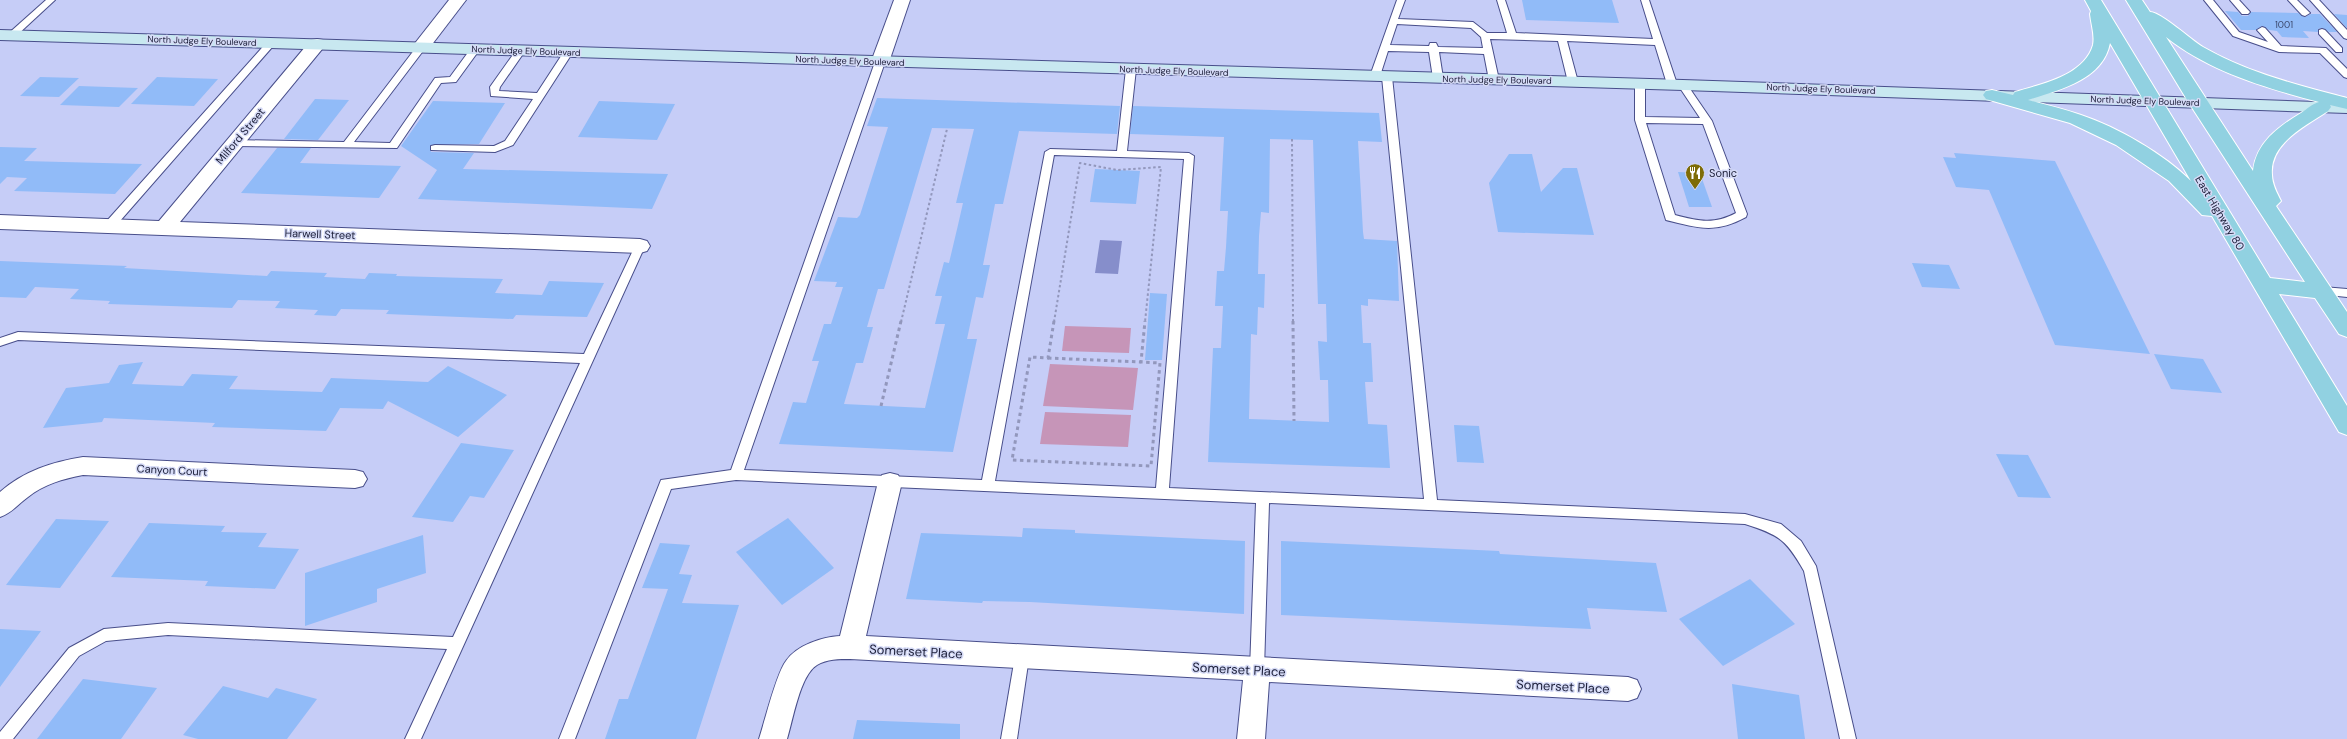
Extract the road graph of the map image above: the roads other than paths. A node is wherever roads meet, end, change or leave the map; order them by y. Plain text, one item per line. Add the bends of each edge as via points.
1 (51, 0) edge
2 (458, 0) edge
3 (902, 0) edge
4 (1401, 0) edge
5 (1501, 0) edge
6 (1645, 0) edge
7 (2134, 0) edge
8 (2208, 0) edge
9 (2234, 0) edge
10 (2292, 0) edge
11 (2314, 0) edge
12 (2095, 4) edge
13 (2245, 12) dead end
14 (2305, 13) dead end
15 (1393, 21) junction
16 (1429, 22) junction
17 (2262, 30) dead end
18 (2322, 32) dead end
19 (1431, 33) dead end
20 (6, 35) edge
21 (1485, 36) junction
22 (1512, 36) junction
23 (2347, 36) edge
24 (1562, 38) junction
25 (1658, 42) junction
26 (271, 43) junction
27 (317, 44) junction
28 (421, 47) junction
29 (1433, 47) junction
30 (1385, 48) junction
31 (475, 49) junction
32 (2279, 49) junction
33 (520, 50) junction
34 (2322, 50) junction
35 (2343, 50) edge
36 (1488, 51) junction
37 (568, 52) junction
38 (880, 62) junction
39 (1131, 69) junction
40 (2347, 75) edge
41 (1381, 77) junction
42 (1438, 78) junction
43 (1494, 80) junction
44 (1573, 82) junction
45 (1640, 83) junction
46 (1677, 84) junction
47 (1992, 95) junction
48 (540, 96) junction
49 (2021, 96) junction
50 (2153, 101) junction
51 (2198, 103) junction
52 (2347, 104) edge
53 (2322, 107) junction
54 (2347, 108) edge
55 (1640, 120) junction
56 (1707, 121) junction
57 (234, 143) junction
58 (347, 145) junction
59 (435, 148) dead end
60 (1122, 154) junction
61 (0, 222) edge
62 (2277, 222) junction
63 (108, 226) junction
64 (162, 229) junction
65 (2232, 233) junction
66 (640, 246) joint
67 (2263, 285) junction
68 (2323, 291) junction
69 (2347, 293) edge
70 (2347, 329) edge
71 (0, 342) edge
72 (587, 358) junction
73 (2347, 426) edge
74 (736, 475) junction
75 (355, 479) dead end
76 (890, 482) junction
77 (988, 485) junction
78 (1162, 492) junction
79 (1262, 497) junction
80 (1431, 505) junction
81 (0, 507) edge
82 (456, 643) junction
83 (850, 647) junction
84 (1022, 657) junction
85 (1257, 670) junction
86 (1628, 689) dead end
87 (4, 739) edge
88 (412, 739) edge
89 (567, 739) edge
90 (773, 739) edge
91 (1009, 739) edge
92 (1251, 739) edge
93 (1848, 739) edge

1 - 20 lane
2 - 28 street
3 - 38 street
4 - 15 lane
5 - 22 lane
6 - 25 lane
7 - 51 main road
7 - 52 main road via 2184,44 2231,70
8 - 32 lane via 2236,34
9 - 13 lane
10 - 14 lane
11 - 23 lane
12 - 49 main road via 2101,44 2089,68 2068,80
12 - 50 main road, East Highway 80
15 - 16 lane
15 - 30 lane
16 - 19 lane
16 - 21 lane via 1473,25
17 - 32 lane
18 - 35 lane
20 - 26 main road, North Judge Ely Boulevard
21 - 22 lane
21 - 36 lane
22 - 24 lane
24 - 25 lane
24 - 44 lane
25 - 46 lane
26 - 27 main road, North Judge Ely Boulevard
26 - 63 lane
27 - 28 main road, North Judge Ely Boulevard
27 - 57 street, Milford Street
28 - 31 main road, North Judge Ely Boulevard
28 - 58 lane
29 - 30 lane
29 - 36 lane
29 - 42 lane
30 - 41 lane
31 - 33 main road, North Judge Ely Boulevard
31 - 58 lane via 453,80 438,80 393,146
32 - 34 lane
33 - 37 main road, North Judge Ely Boulevard
33 - 48 lane via 495,87 494,94
34 - 35 lane
34 - 40 lane
36 - 43 lane
37 - 38 main road, North Judge Ely Boulevard
37 - 48 lane
38 - 39 main road, North Judge Ely Boulevard
38 - 74 lane
39 - 41 main road, North Judge Ely Boulevard
39 - 60 lane
41 - 42 main road, North Judge Ely Boulevard
41 - 80 lane
42 - 43 main road, North Judge Ely Boulevard
43 - 44 main road, North Judge Ely Boulevard
44 - 45 main road, North Judge Ely Boulevard
45 - 46 main road, North Judge Ely Boulevard
45 - 55 lane
46 - 47 main road, North Judge Ely Boulevard
46 - 56 lane
47 - 49 main road, North Judge Ely Boulevard
47 - 65 main road via 2076,119 2123,141 2176,177
48 - 59 lane via 503,147
49 - 50 main road, North Judge Ely Boulevard
50 - 51 main road, North Judge Ely Boulevard
50 - 65 main road, East Highway 80
51 - 53 main road, North Judge Ely Boulevard
51 - 62 main road
53 - 54 main road, North Judge Ely Boulevard
53 - 62 main road via 2279,136 2266,155 2262,174
55 - 56 lane
55 - 56 lane via 1670,217 1704,225 1726,224 1742,214
57 - 58 lane
57 - 64 street, Milford Street
60 - 77 lane via 1050,152
60 - 78 lane via 1189,156
61 - 63 street, Harwell Street
62 - 68 main road
63 - 64 street, Harwell Street
64 - 66 street, Harwell Street
65 - 67 main road, East Highway 80
66 - 72 lane
67 - 68 main road
67 - 73 main road, East Highway 80
68 - 69 lane
68 - 70 main road
71 - 72 lane via 26,336
72 - 82 lane
74 - 76 lane
74 - 89 lane via 666,484
75 - 81 street, Canyon Court via 83,466 55,470 33,480
76 - 77 lane
76 - 83 street
77 - 78 lane
78 - 79 lane
79 - 80 lane
79 - 85 lane
80 - 93 lane via 1745,519 1776,528 1796,545 1811,570
82 - 87 lane via 168,630 104,635 74,652
82 - 88 lane
83 - 84 street, Somerset Place
83 - 90 street, Somerset Place via 829,648 806,657 794,669
84 - 85 street, Somerset Place
84 - 91 lane
85 - 86 street, Somerset Place
85 - 92 street

